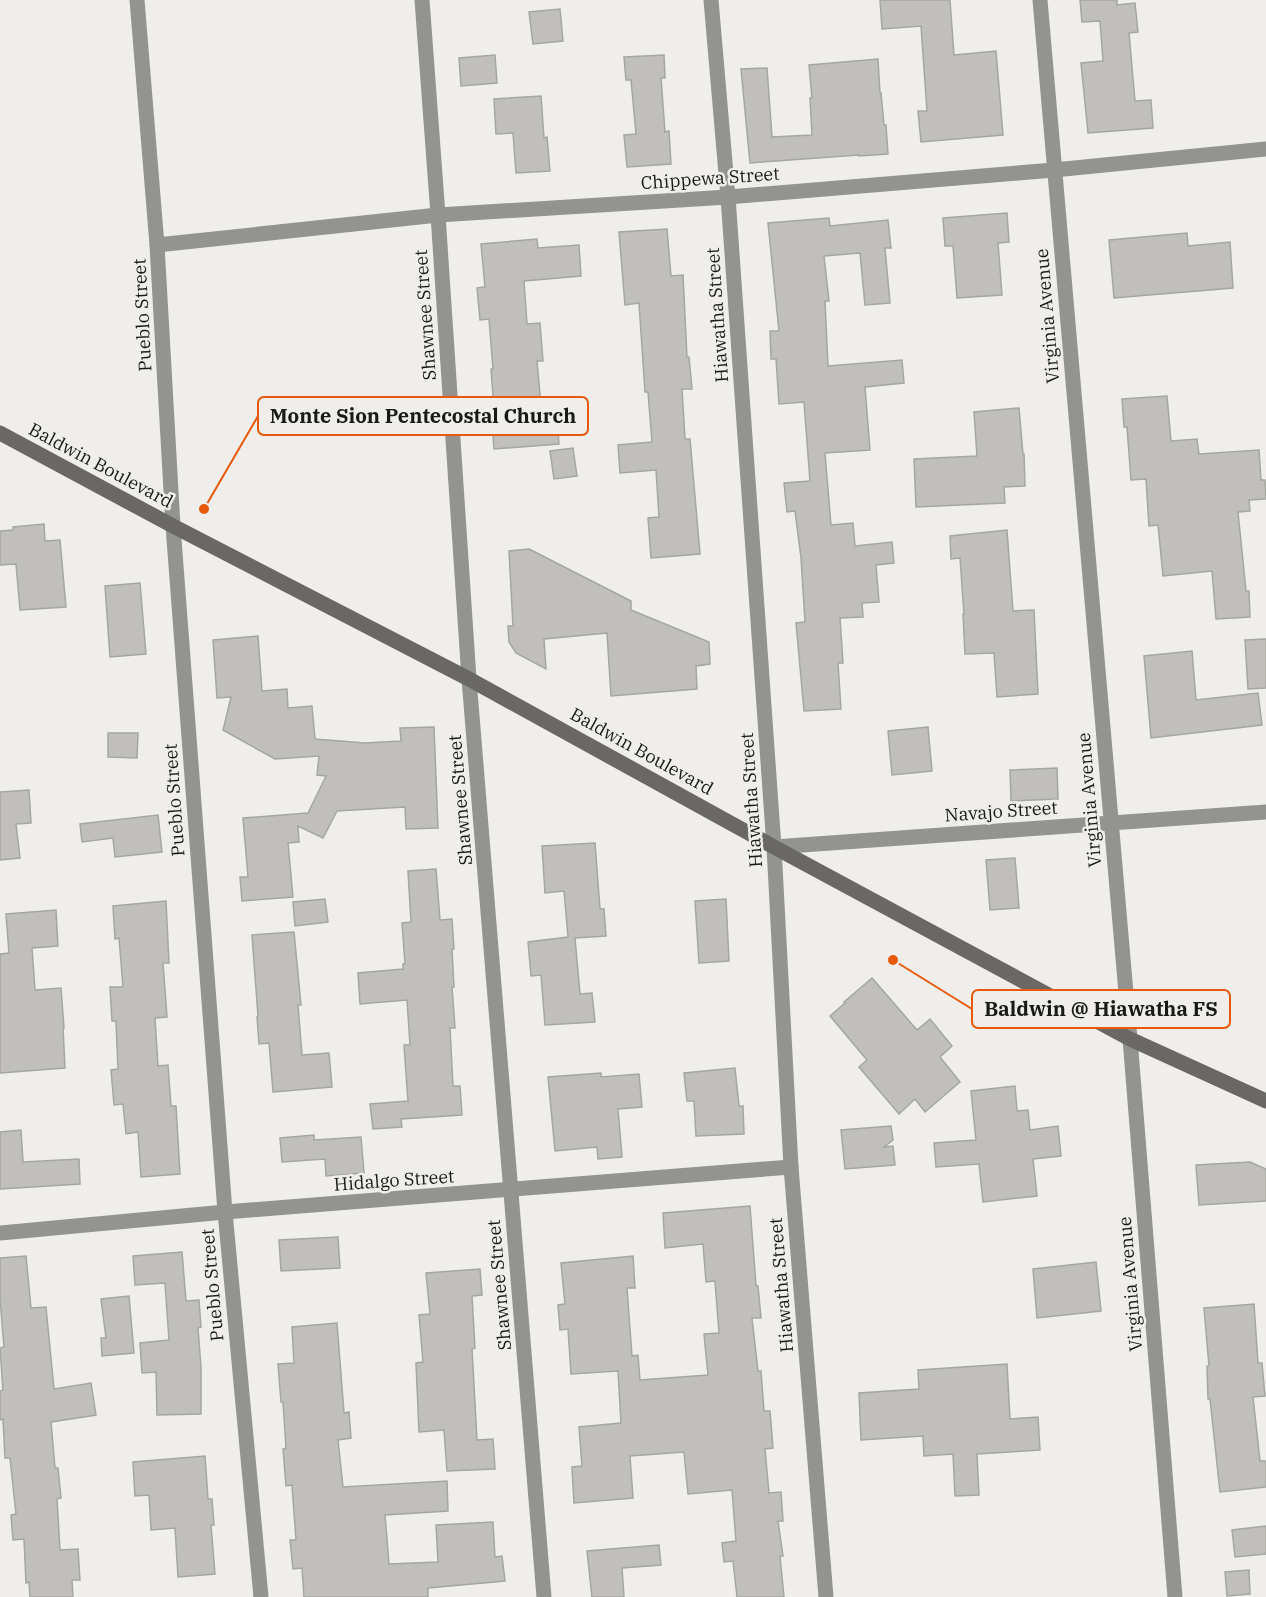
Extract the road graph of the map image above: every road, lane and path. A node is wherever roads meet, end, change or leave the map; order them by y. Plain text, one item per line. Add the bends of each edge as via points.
1 (137, 0) edge
2 (422, 0) edge
3 (711, 0) edge
4 (1040, 0) edge
5 (1266, 148) edge
6 (1054, 170) junction
7 (728, 197) junction
8 (438, 215) junction
9 (157, 244) junction
10 (0, 433) edge
11 (173, 526) junction
12 (469, 679) junction
13 (1266, 812) edge
14 (1110, 823) junction
15 (774, 847) junction
16 (1130, 1039) junction
17 (1266, 1101) edge
18 (791, 1167) junction
19 (510, 1190) junction
20 (225, 1212) junction
21 (0, 1233) edge
22 (261, 1597) edge
23 (544, 1597) edge
24 (826, 1597) edge
25 (1175, 1597) edge

1 - 9 street, Pueblo Street
2 - 8 street, Shawnee Street
3 - 7 street, Hiawatha Street
4 - 6 street, Virginia Avenue
5 - 6 street, Chippewa Street
6 - 7 street, Chippewa Street
6 - 14 street, Virginia Avenue
7 - 8 street, Chippewa Street
7 - 15 street, Hiawatha Street
8 - 9 street, Chippewa Street
8 - 12 street, Shawnee Street
9 - 11 street, Pueblo Street
10 - 11 main road, Baldwin Boulevard
11 - 12 main road, Baldwin Boulevard
11 - 20 street, Pueblo Street
12 - 15 main road, Baldwin Boulevard
12 - 19 street, Shawnee Street
13 - 14 street, Navajo Street
14 - 15 street, Navajo Street
14 - 16 street, Virginia Avenue
15 - 16 main road, Baldwin Boulevard
15 - 18 street, Hiawatha Street
16 - 17 main road, Baldwin Boulevard
16 - 25 street, Virginia Avenue
18 - 19 street, Hidalgo Street
18 - 24 street, Hiawatha Street
19 - 20 street, Hidalgo Street
19 - 23 street, Shawnee Street
20 - 21 street, Hidalgo Street
20 - 22 street, Pueblo Street

